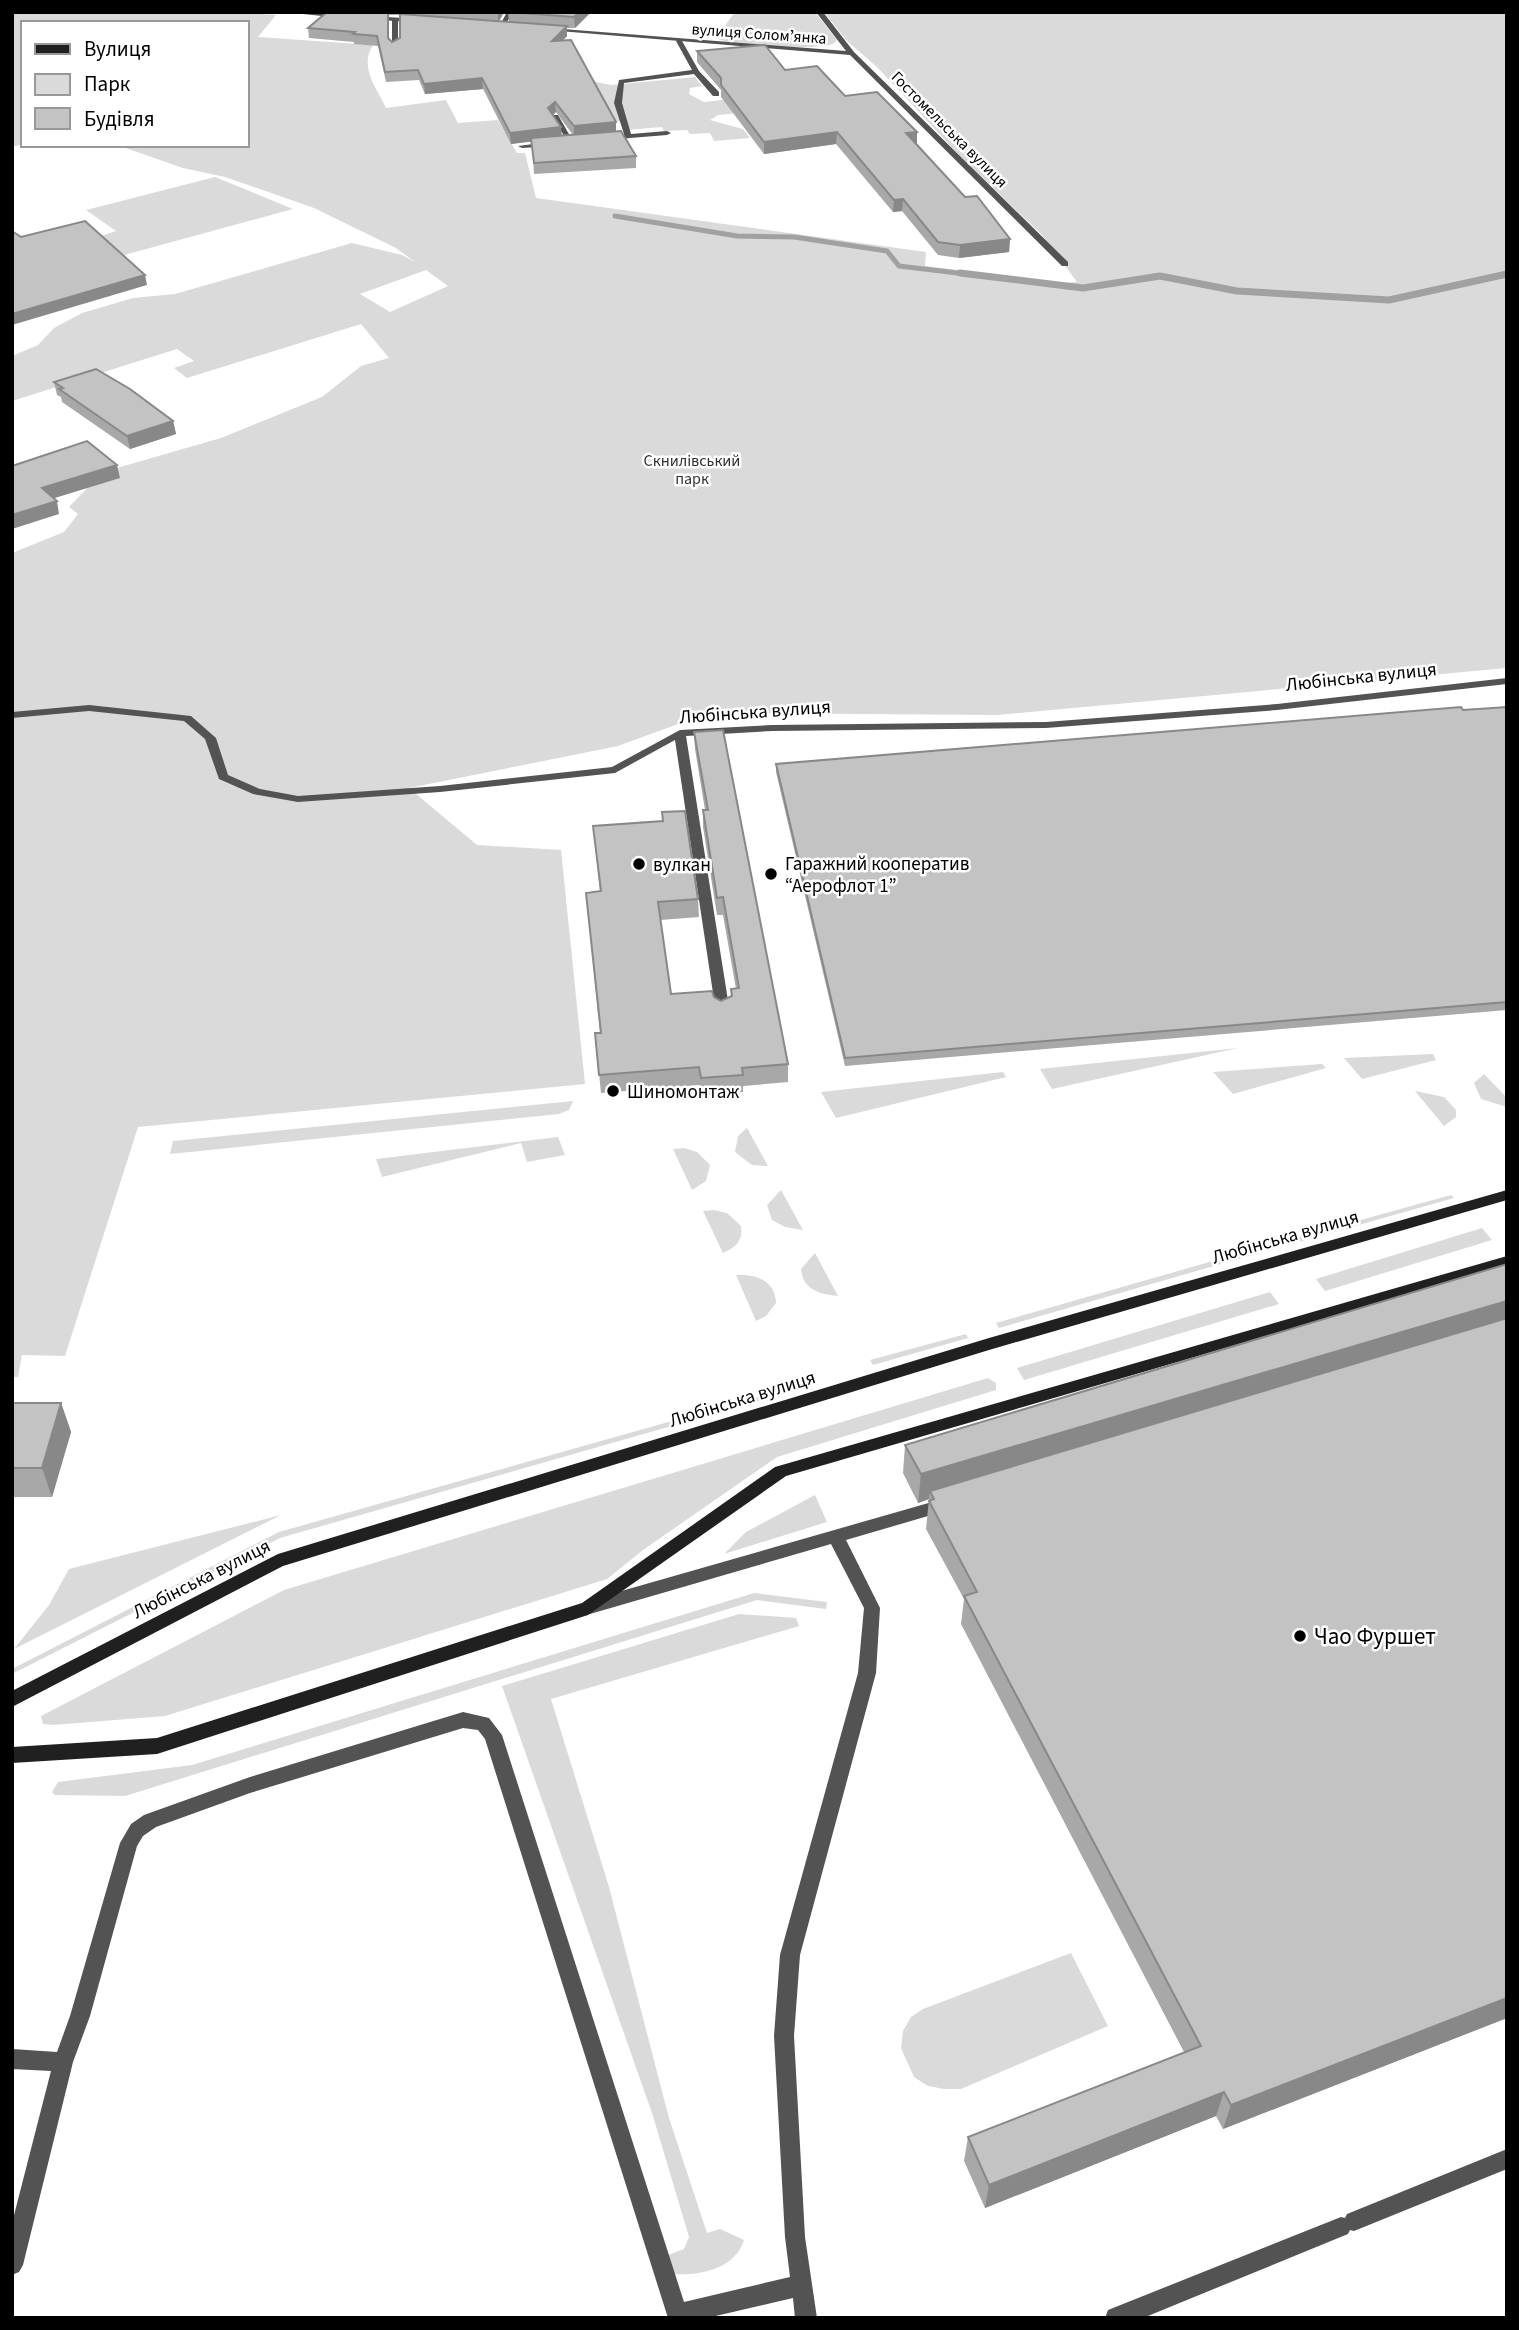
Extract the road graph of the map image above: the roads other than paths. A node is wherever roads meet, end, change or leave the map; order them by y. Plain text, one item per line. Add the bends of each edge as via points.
1 (287, 12) edge
2 (511, 12) edge
3 (819, 12) edge
4 (354, 17) edge
5 (368, 18) edge
6 (395, 20) junction
7 (421, 21) edge
8 (488, 25) edge
9 (501, 26) junction
10 (511, 27) edge
11 (534, 29) edge
12 (679, 41) junction
13 (395, 48) edge
14 (852, 53) junction
15 (696, 72) junction
16 (716, 94) edge
17 (555, 117) edge
18 (667, 133) dead end
19 (628, 136) junction
20 (594, 139) edge
21 (583, 140) edge
22 (571, 141) junction
23 (522, 146) edge
24 (1065, 264) dead end
25 (1507, 681) edge
26 (12, 715) edge
27 (680, 733) junction
28 (723, 1013) edge
29 (1507, 1195) edge
30 (1507, 1261) edge
31 (956, 1501) edge
32 (836, 1537) junction
33 (588, 1608) junction
34 (12, 1700) edge
35 (13, 1759) edge
36 (12, 2059) edge
37 (63, 2062) junction
38 (1507, 2159) edge
39 (12, 2265) edge
40 (802, 2285) junction
41 (677, 2316) edge
42 (806, 2318) edge
43 (1116, 2318) edge

1 - 4 street
2 - 9 street
3 - 14 street, Гостомельська вулиця
5 - 6 street
6 - 7 street
6 - 13 street
8 - 9 street
9 - 10 street
11 - 12 street, вулиця Соломʼянка
12 - 14 street, вулиця Соломʼянка
12 - 15 street
14 - 24 street, Гостомельська вулиця
15 - 16 street
15 - 19 street via 621,81 618,103
17 - 22 street
18 - 19 street
19 - 20 street
21 - 22 street
22 - 23 street
25 - 27 street, Любінська вулиця via 1046,725
26 - 27 street, Любінська вулиця via 89,708 187,718 210,738 223,777 257,792 298,799 615,769
27 - 28 street
29 - 34 street, Любінська вулиця via 989,1344 278,1561
30 - 33 street via 781,1471
31 - 32 street
32 - 33 street
32 - 40 street via 872,1608 867,1673 790,1955 784,2036 795,2237
33 - 35 street via 157,1746
36 - 37 street
37 - 39 street
37 - 41 street via 136,1830 263,1781 463,1720 483,1723 493,1735
38 - 43 street
40 - 41 street
40 - 42 street

